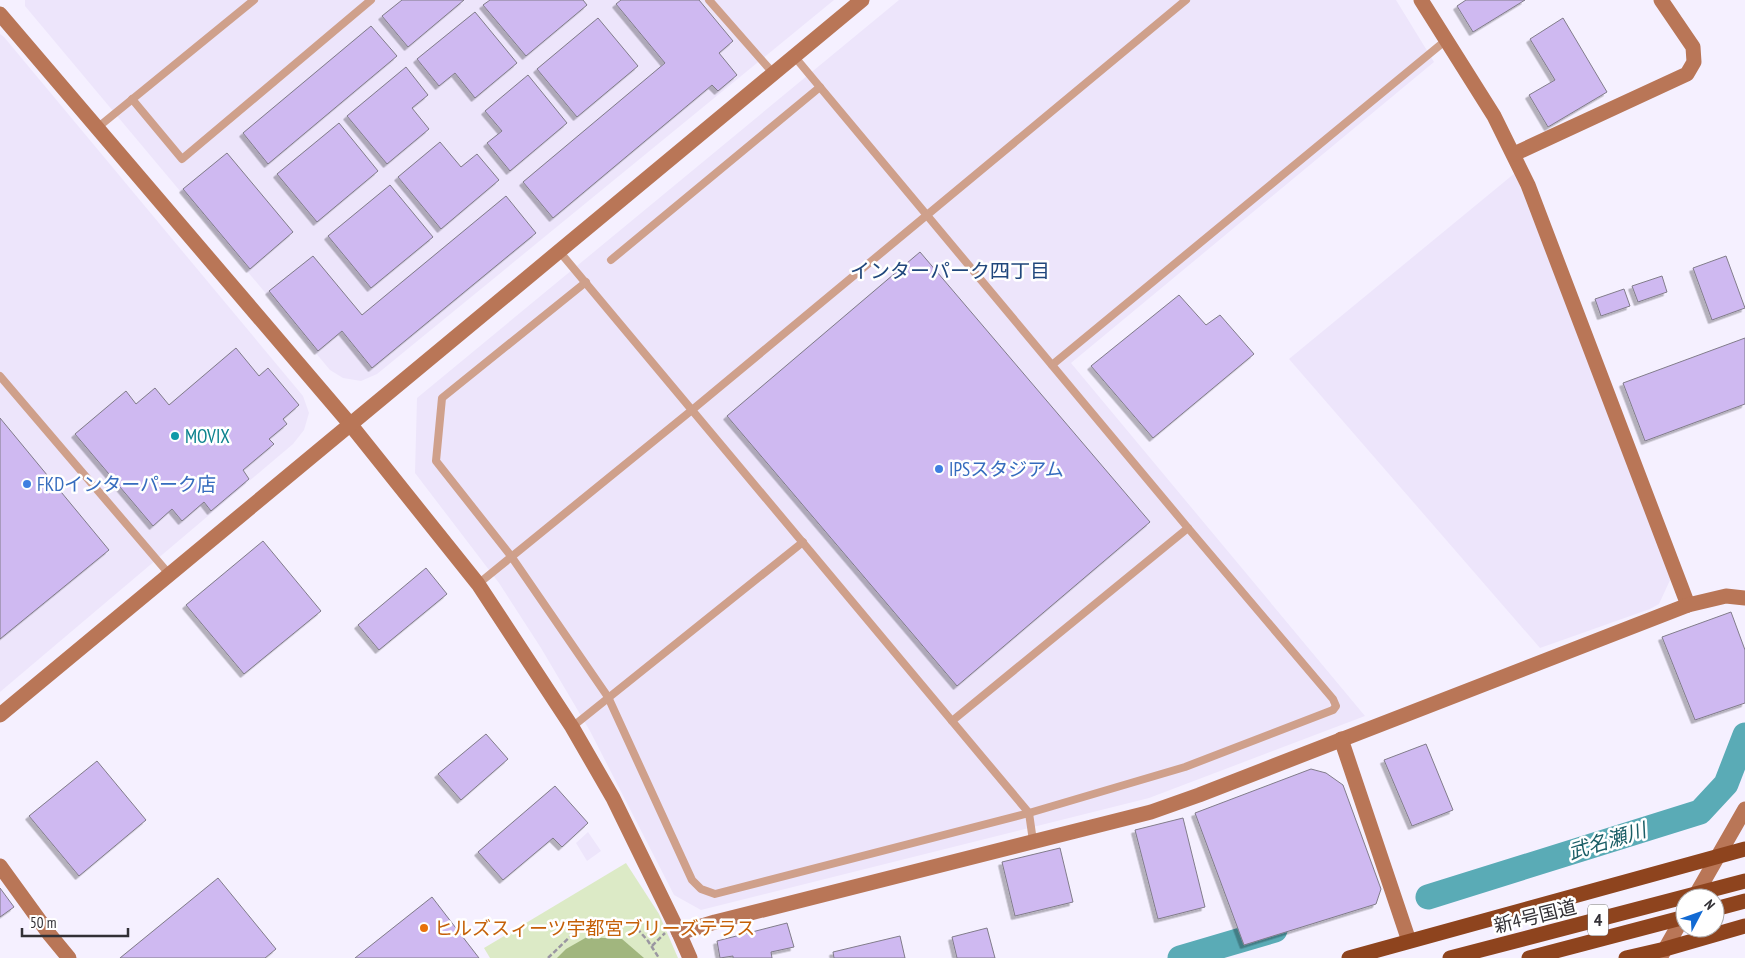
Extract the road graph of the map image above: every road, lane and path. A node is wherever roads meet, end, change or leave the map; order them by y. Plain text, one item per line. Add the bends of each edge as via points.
1 (254, 0) edge
2 (709, 0) edge
3 (862, 0) edge
4 (1186, 0) edge
5 (1421, 0) edge
6 (1661, 0) edge
7 (366, 2) edge
8 (0, 14) edge
9 (1446, 41) junction
10 (794, 56) junction
11 (773, 73) junction
12 (820, 87) junction
13 (132, 99) junction
14 (97, 128) junction
15 (1514, 154) junction
16 (926, 215) junction
17 (559, 251) junction
18 (611, 260) dead end
19 (586, 282) junction
20 (1052, 365) junction
21 (0, 376) edge
22 (692, 410) junction
23 (350, 424) junction
24 (1188, 528) junction
25 (803, 542) junction
26 (511, 556) junction
27 (169, 574) junction
28 (478, 584) junction
29 (1745, 598) edge
30 (1688, 605) junction
31 (608, 697) junction
32 (0, 715) edge
33 (952, 721) junction
34 (572, 727) junction
35 (1341, 739) junction
36 (1745, 809) edge
37 (1029, 813) junction
38 (1033, 841) junction
39 (1745, 849) edge
40 (1718, 857) junction
41 (0, 866) edge
42 (1745, 881) edge
43 (1700, 888) edge
44 (1745, 901) edge
45 (1725, 906) edge
46 (1675, 919) edge
47 (1745, 926) edge
48 (679, 933) junction
49 (1675, 933) edge
50 (1409, 941) junction
51 (1662, 954) edge
52 (69, 958) edge
53 (548, 958) edge
54 (659, 958) edge
55 (690, 958) edge
56 (1349, 958) edge
57 (1450, 958) edge
58 (1529, 958) edge
59 (1626, 958) edge

1 - 13 lane
2 - 11 lane
3 - 10 street
4 - 16 lane
5 - 9 street
6 - 15 street via 1693,47 1694,62 1687,74
7 - 13 lane via 182,159
8 - 14 street
9 - 15 street
9 - 20 lane
10 - 11 street
10 - 12 lane
11 - 17 street
12 - 16 lane
12 - 18 lane
13 - 14 lane
14 - 23 street
15 - 30 street
16 - 20 lane
16 - 22 lane
17 - 19 lane
17 - 23 street
19 - 22 lane
19 - 26 lane via 442,398 436,461
20 - 24 lane
21 - 27 lane
22 - 25 lane
22 - 26 lane
23 - 27 street
23 - 28 street
24 - 33 lane
24 - 37 lane via 1336,706 1333,710 1185,767
25 - 31 lane
25 - 33 lane
26 - 28 lane
26 - 31 lane
27 - 32 street
28 - 34 street
29 - 30 street via 1726,596
30 - 35 street
31 - 34 lane
31 - 37 lane via 692,880 701,889 715,894
33 - 37 lane
34 - 48 street via 613,798
35 - 38 street via 1151,812
35 - 50 street
36 - 40 street
37 - 38 lane
38 - 48 street
39 - 40 highway
40 - 43 street
40 - 50 highway
41 - 52 street
42 - 57 highway, 新4号国道 / 4, bridge
44 - 45 highway
46 - 58 highway, 新4号国道 / 4, bridge
47 - 51 highway
48 - 55 street
49 - 51 street
50 - 56 highway
51 - 59 highway
53 - 54 path via 581,926 603,920 634,925

